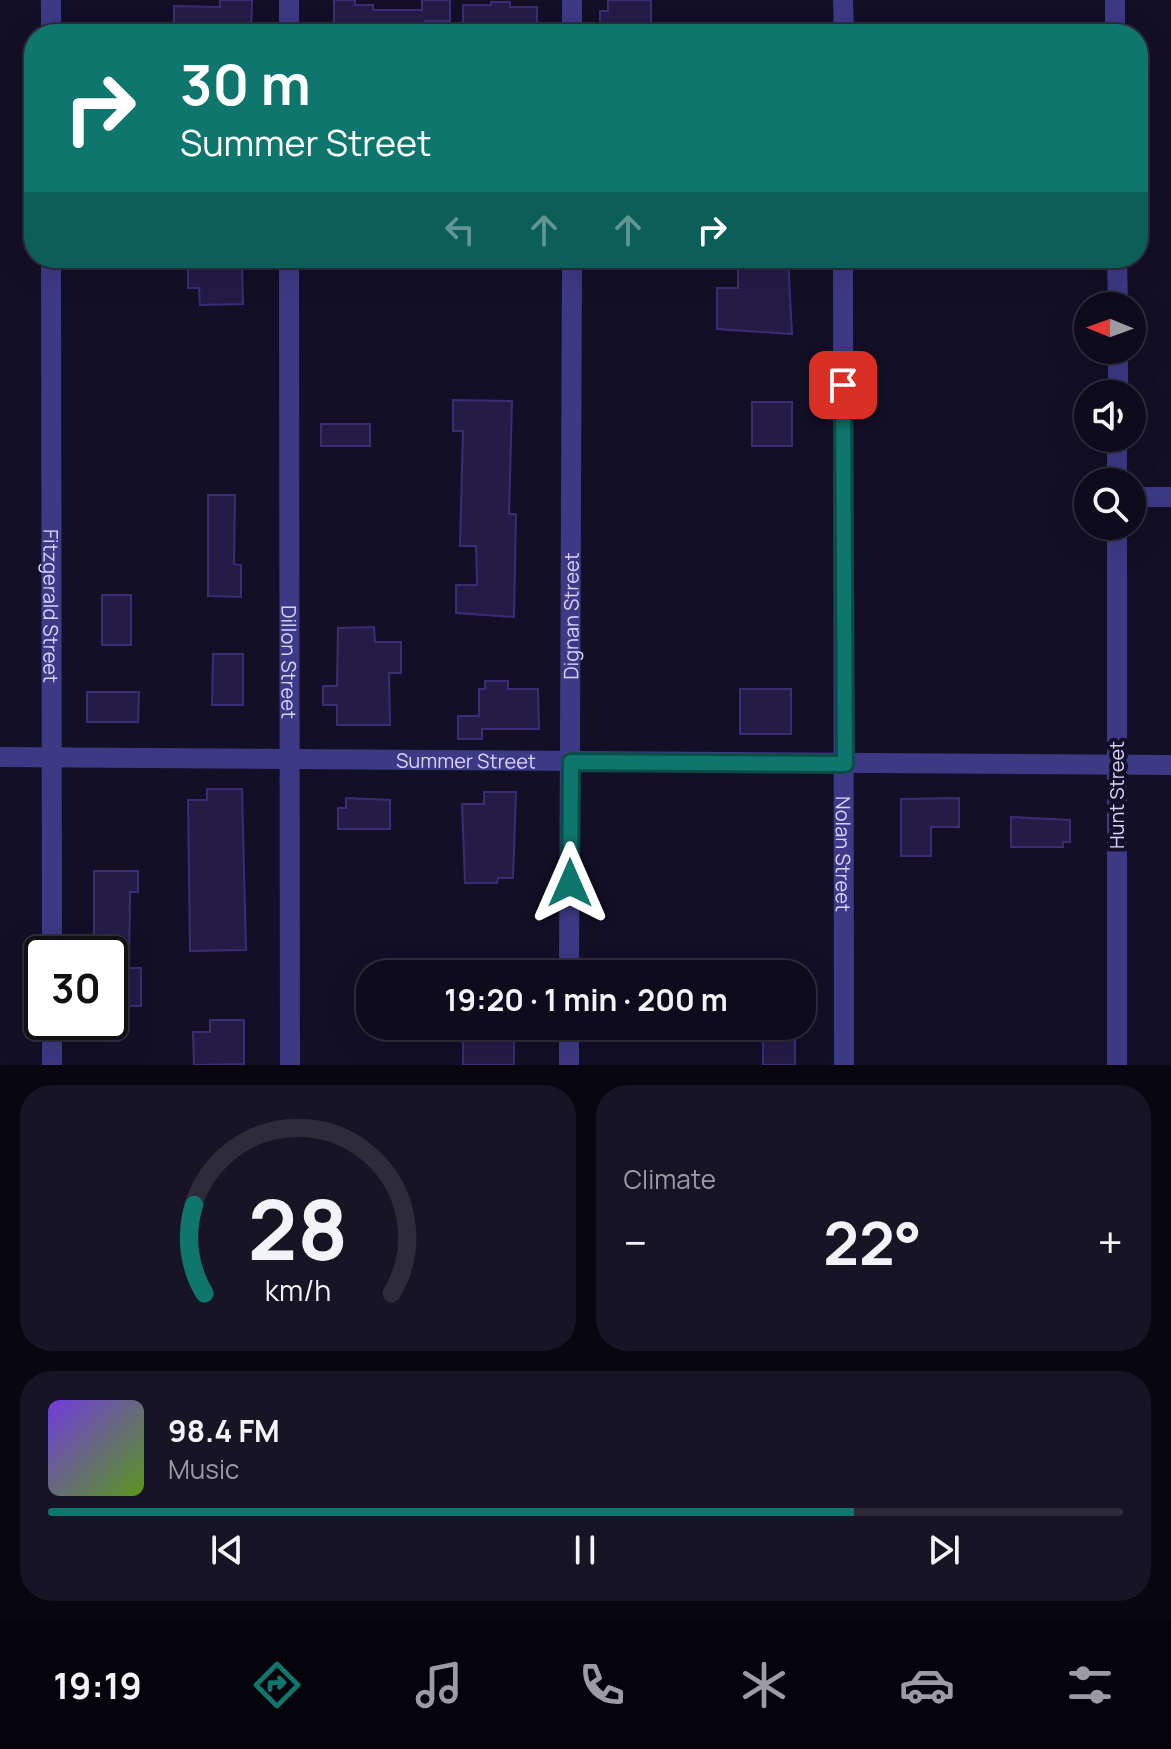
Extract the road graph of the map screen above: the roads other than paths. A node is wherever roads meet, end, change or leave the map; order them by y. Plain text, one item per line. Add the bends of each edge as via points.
1 (51, 0) edge
2 (289, 0) edge
3 (572, 0) edge
4 (843, 0) edge
5 (1115, 0) edge
6 (51, 24) edge
7 (289, 24) edge
8 (572, 24) edge
9 (844, 24) edge
10 (1115, 24) edge
11 (51, 268) edge
12 (289, 268) edge
13 (572, 268) edge
14 (843, 268) edge
15 (1117, 268) edge
16 (1118, 292) edge
17 (1146, 497) edge
18 (1171, 497) edge
19 (1117, 540) edge
20 (0, 757) edge
21 (51, 757) junction
22 (290, 760) junction
23 (571, 762) junction
24 (845, 764) junction
25 (1115, 765) junction
26 (1171, 765) edge
27 (52, 936) edge
28 (569, 960) edge
29 (52, 1040) edge
30 (569, 1040) edge
31 (52, 1065) edge
32 (290, 1065) edge
33 (569, 1065) edge
34 (844, 1065) edge
35 (1117, 1065) edge

1 - 6 street
2 - 7 street
3 - 8 street
4 - 9 street
5 - 10 street
11 - 21 street, Fitzgerald Street
12 - 22 street, Dillon Street
13 - 23 street, Dignan Street
14 - 24 street, Nolan Street
15 - 16 street
17 - 18 street
19 - 25 street, Hunt Street
20 - 21 street, Summer Street
21 - 22 street, Summer Street
21 - 27 street, Fitzgerald Street
22 - 23 street, Summer Street
22 - 32 street, Dillon Street
23 - 24 street, Summer Street
23 - 28 street, Dignan Street
24 - 25 street, Summer Street
24 - 34 street, Nolan Street
25 - 26 street, Summer Street
25 - 35 street, Hunt Street
29 - 31 street
30 - 33 street

